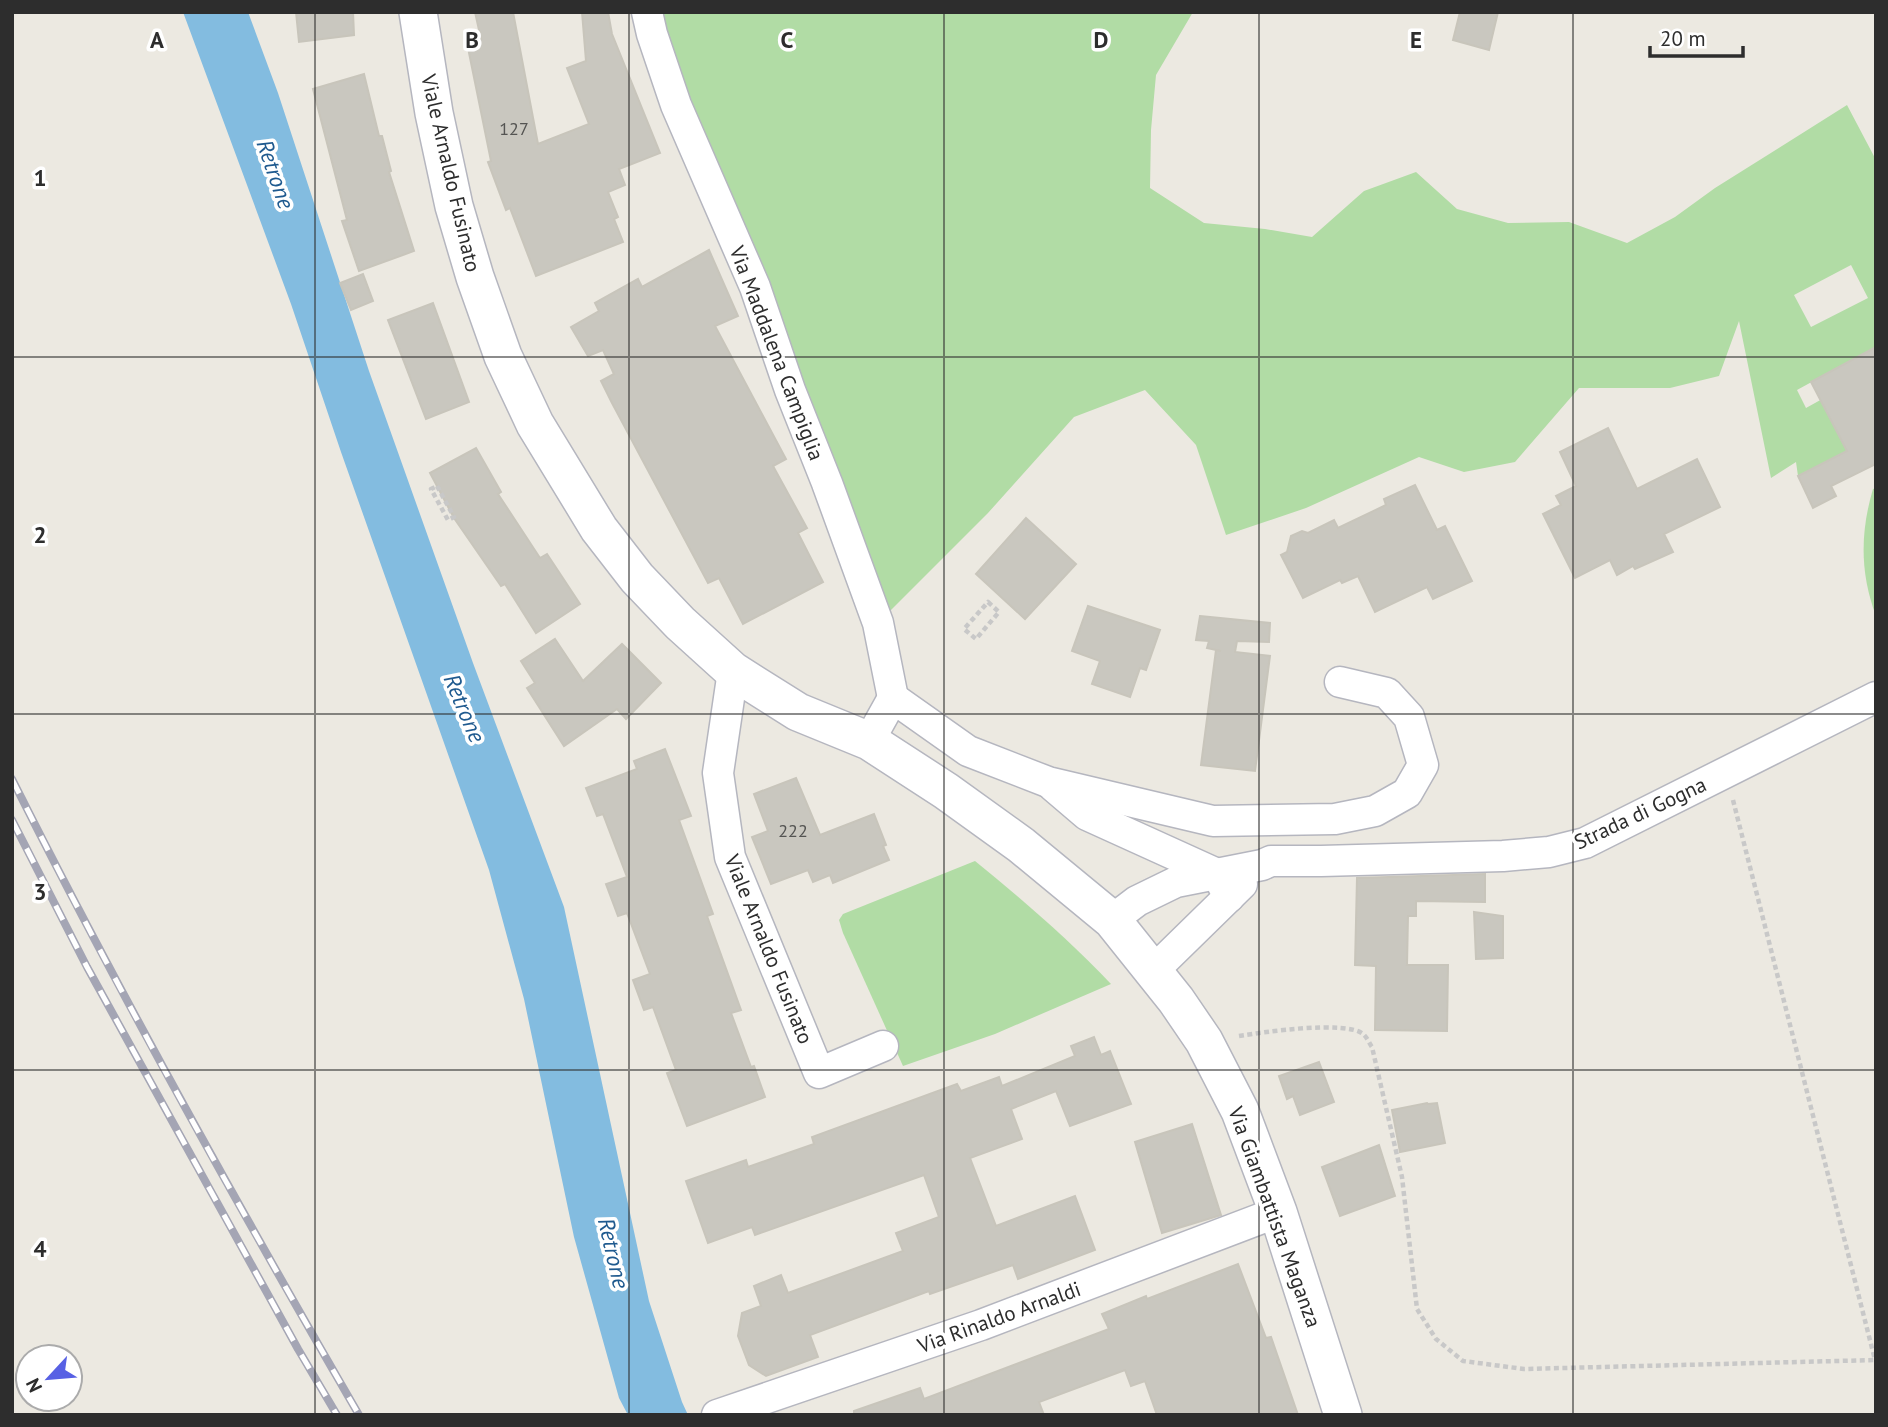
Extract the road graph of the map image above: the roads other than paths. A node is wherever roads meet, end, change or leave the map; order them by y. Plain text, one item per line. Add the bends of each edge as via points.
1 (418, 12) edge
2 (647, 12) edge
3 (733, 671) junction
4 (1340, 682) dead end
5 (1876, 697) edge
6 (893, 698) junction
7 (869, 741) junction
8 (1048, 782) junction
9 (1021, 845) joint
10 (1223, 886) junction
11 (1112, 920) junction
12 (1152, 972) junction
13 (883, 1046) dead end
14 (1278, 1212) junction
15 (717, 1415) edge
16 (1343, 1415) edge

1 - 3 street, Viale Arnaldo Fusinato via 454,206 503,356 535,424 599,529 637,579
2 - 6 street, Via Maddalena Campiglia via 677,105 755,287 878,623
3 - 7 street, Viale Arnaldo Fusinato via 798,712
3 - 13 street, Viale Arnaldo Fusinato via 718,773 730,857 819,1073
4 - 8 street via 1387,692 1409,717 1423,765 1407,793 1375,811 1335,819 1213,821
5 - 10 street, Strada di Gogna via 1585,843 1503,856 1271,861
6 - 7 street
6 - 8 street via 968,751
7 - 9 street, Viale Arnaldo Fusinato
8 - 10 street via 1087,816
9 - 11 street, Via Giambattista Maganza
10 - 11 street via 1176,882 1137,901
10 - 12 street, Strada di Gogna
11 - 12 street, Via Giambattista Maganza
12 - 14 street, Via Giambattista Maganza via 1204,1041 1240,1111
14 - 15 street, Via Rinaldo Arnaldi via 981,1325
14 - 16 street, Via Giambattista Maganza

